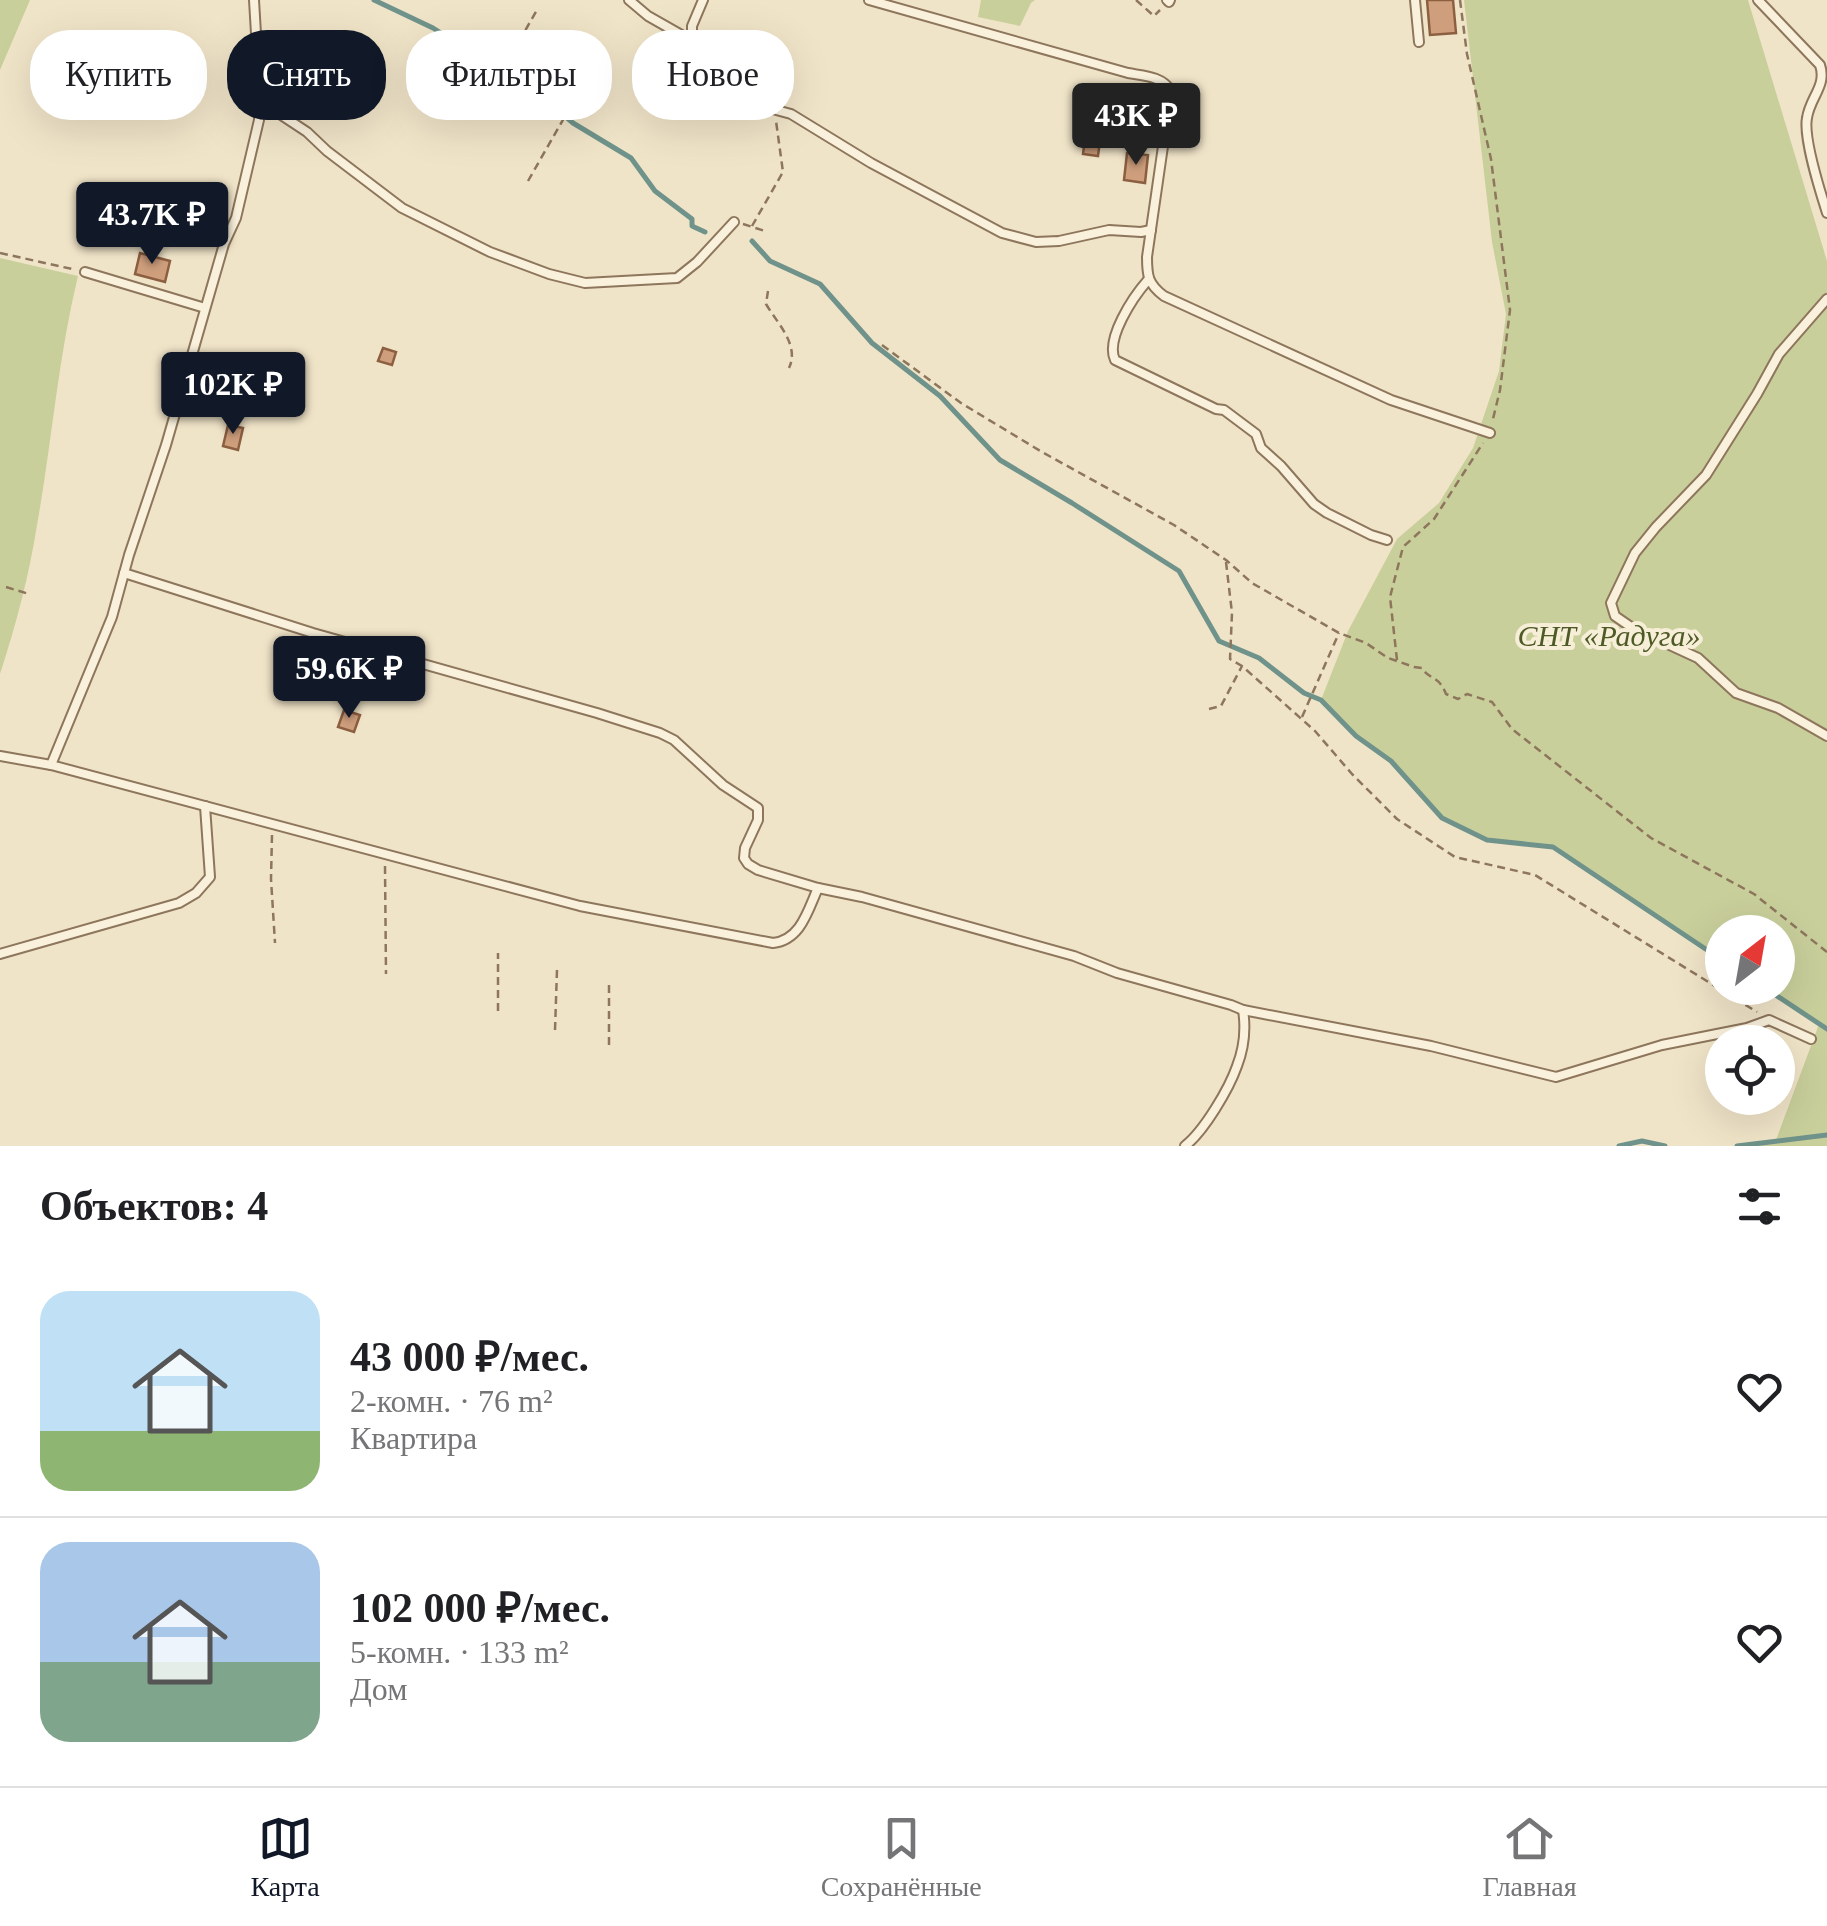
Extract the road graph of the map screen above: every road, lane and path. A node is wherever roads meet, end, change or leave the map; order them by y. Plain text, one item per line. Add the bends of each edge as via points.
1 (254, 0) edge
2 (629, 0) edge
3 (703, 0) edge
4 (870, 0) edge
5 (1136, 0) edge
6 (1415, 0) edge
7 (1460, 0) edge
8 (1758, 0) edge
9 (1168, 1) edge
10 (537, 10) dead end
11 (256, 30) edge
12 (526, 30) edge
13 (673, 30) edge
14 (692, 30) edge
15 (1419, 42) dead end
16 (794, 116) edge
17 (259, 120) edge
18 (289, 120) edge
19 (564, 120) edge
20 (776, 120) edge
21 (528, 182) dead end
22 (1827, 213) edge
23 (734, 222) dead end
24 (1151, 230) junction
25 (766, 231) dead end
26 (0, 253) edge
27 (85, 272) joint
28 (1148, 280) junction
29 (768, 291) dead end
30 (1827, 300) edge
31 (205, 308) junction
32 (882, 344) dead end
33 (789, 368) dead end
34 (1490, 433) junction
35 (1387, 540) dead end
36 (1226, 560) junction
37 (124, 573) junction
38 (6, 586) dead end
39 (29, 594) dead end
40 (1339, 633) junction
41 (1398, 661) junction
42 (1242, 666) junction
43 (1209, 709) dead end
44 (1301, 718) junction
45 (1827, 736) edge
46 (0, 756) edge
47 (50, 766) junction
48 (205, 806) junction
49 (272, 824) junction
50 (385, 854) junction
51 (818, 888) junction
52 (275, 943) dead end
53 (1827, 952) edge
54 (498, 953) dead end
55 (0, 954) edge
56 (558, 970) dead end
57 (386, 974) dead end
58 (609, 985) dead end
59 (1243, 1010) junction
60 (498, 1012) dead end
61 (1769, 1020) junction
62 (555, 1030) dead end
63 (1811, 1040) dead end
64 (609, 1046) dead end
65 (1185, 1146) edge

1 - 11 lane
2 - 13 lane
3 - 14 lane
4 - 24 lane via 1167,84
5 - 9 path via 1154,16
6 - 15 lane
7 - 34 path via 1491,159 1510,310
8 - 22 lane via 1823,74 1806,120
10 - 12 path
16 - 24 lane via 1002,233 1036,242
17 - 31 lane
18 - 23 lane via 402,208 490,252 567,279 677,278
19 - 21 path
20 - 25 path via 783,172 752,226
24 - 28 lane
26 - 27 path
27 - 31 lane
28 - 34 lane via 1164,296 1391,400
28 - 35 lane via 1112,346 1116,360 1224,410 1256,434 1314,504
29 - 33 path via 766,304 791,344
30 - 45 lane via 1780,354 1706,475 1635,553 1611,602 1615,616 1631,627 1698,658 1736,692
31 - 37 lane
32 - 36 path via 960,403
34 - 41 path via 1434,519 1403,547 1390,598
36 - 40 path via 1252,583
36 - 42 path via 1230,659
37 - 47 lane
37 - 51 lane via 660,733 758,808 745,848 748,864
38 - 39 path
40 - 41 path
40 - 44 path
41 - 53 path via 1441,681 1446,694 1492,702 1512,728 1651,838 1754,894
42 - 43 path via 1221,706
42 - 44 path
44 - 61 path via 1397,820 1455,857 1535,875
46 - 47 lane
47 - 48 lane
48 - 49 lane
48 - 55 lane via 210,876 196,894
49 - 50 lane
49 - 52 path
50 - 51 lane via 580,906 773,943 793,936
50 - 57 path
51 - 59 lane via 1074,956
54 - 60 path
56 - 62 path
58 - 64 path
59 - 61 lane via 1556,1076
59 - 65 lane via 1237,1066
61 - 63 lane

